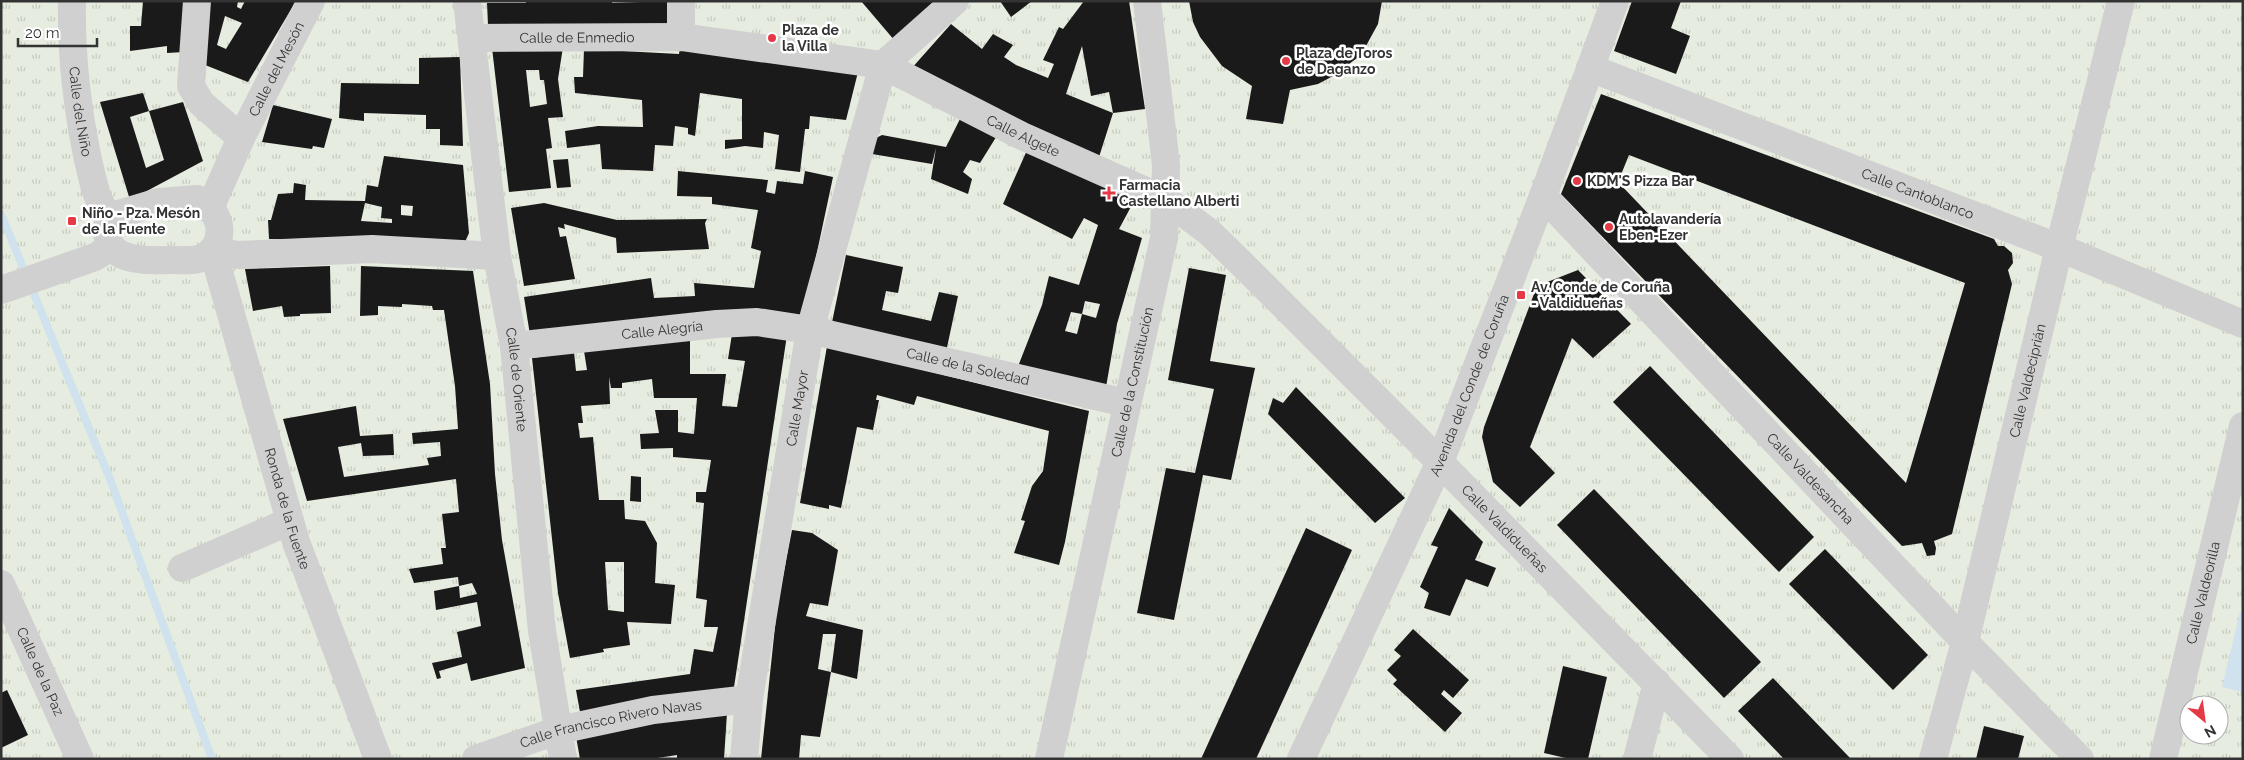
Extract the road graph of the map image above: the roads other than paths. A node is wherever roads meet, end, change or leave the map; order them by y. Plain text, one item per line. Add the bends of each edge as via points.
1 (72, 1) edge
2 (197, 1) edge
3 (311, 1) edge
4 (467, 1) edge
5 (681, 1) edge
6 (955, 1) edge
7 (1146, 1) edge
8 (1615, 1) edge
9 (2121, 1) edge
10 (681, 37) junction
11 (473, 38) junction
12 (883, 65) junction
13 (1590, 68) junction
14 (241, 138) junction
15 (1543, 196) junction
16 (1166, 200) junction
17 (210, 208) junction
18 (109, 217) junction
19 (111, 247) junction
20 (2059, 248) junction
21 (213, 251) junction
22 (497, 256) junction
23 (1, 290) edge
24 (2243, 324) edge
25 (810, 330) junction
26 (514, 346) junction
27 (1126, 403) junction
28 (2243, 426) edge
29 (1440, 462) junction
30 (290, 520) junction
31 (182, 568) dead end
32 (1, 584) edge
33 (1965, 642) junction
34 (1657, 683) junction
35 (749, 699) junction
36 (559, 730) junction
37 (80, 759) edge
38 (378, 759) edge
39 (476, 759) edge
40 (563, 759) edge
41 (744, 759) edge
42 (1049, 759) edge
43 (1301, 759) edge
44 (1637, 759) edge
45 (1730, 759) edge
46 (1933, 759) edge
47 (2080, 759) edge
48 (2163, 759) edge

1 - 18 street, Calle del Niño via 71,41 80,123 95,188
2 - 14 street via 191,86 200,104
3 - 14 street, Calle del Mesón
4 - 11 street, Calle de Oriente
5 - 10 street
6 - 12 street
7 - 16 street, Calle de la Constitución via 1166,165
8 - 13 street, Avenida del Conde de Coruña
9 - 20 street, Calle Valdeciprián
10 - 11 street, Calle de Enmedio
10 - 12 street
11 - 22 street, Calle de Oriente
12 - 16 street, Calle Algete via 1022,136
12 - 25 street, Calle Mayor
13 - 15 street, Avenida del Conde de Coruña
13 - 20 street, Calle Cantoblanco
14 - 17 street, Calle del Mesón
15 - 29 street, Avenida del Conde de Coruña
15 - 33 street, Calle Valdesancha
16 - 27 street, Calle de la Constitución via 1164,238
16 - 29 street, Calle Valdidueñas via 1209,232
17 - 18 street via 196,199 169,201
17 - 21 street via 220,226 219,240
18 - 19 street via 106,229
19 - 21 street via 120,254 137,259 199,259
19 - 23 street via 94,257
20 - 24 street, Calle Cantoblanco
20 - 33 street, Calle Valdeciprián
21 - 22 street via 239,255 372,249
21 - 30 street, Ronda de la Fuente
22 - 26 street, Calle de Oriente
25 - 26 street, Calle Alegría via 757,322 717,324
25 - 27 street, Calle de la Soledad
25 - 35 street, Calle Mayor
26 - 36 street, Calle de Oriente via 542,631
27 - 42 street, Calle de la Constitución
28 - 48 street, Calle Valdeorilla
29 - 34 street, Calle Valdidueñas
29 - 43 street, Avenida del Conde de Coruña
30 - 31 street
30 - 38 street, Ronda de la Fuente
32 - 37 street, Calle de la Paz
33 - 46 street, Calle Valdeciprián
33 - 47 street, Calle Valdesancha
34 - 44 street
34 - 45 street, Calle Valdidueñas
35 - 36 street, Calle Francisco Rivero Navas via 653,710
35 - 41 street, Calle Mayor
36 - 39 street, Calle Francisco Rivero Navas
36 - 40 street, Calle de Oriente

